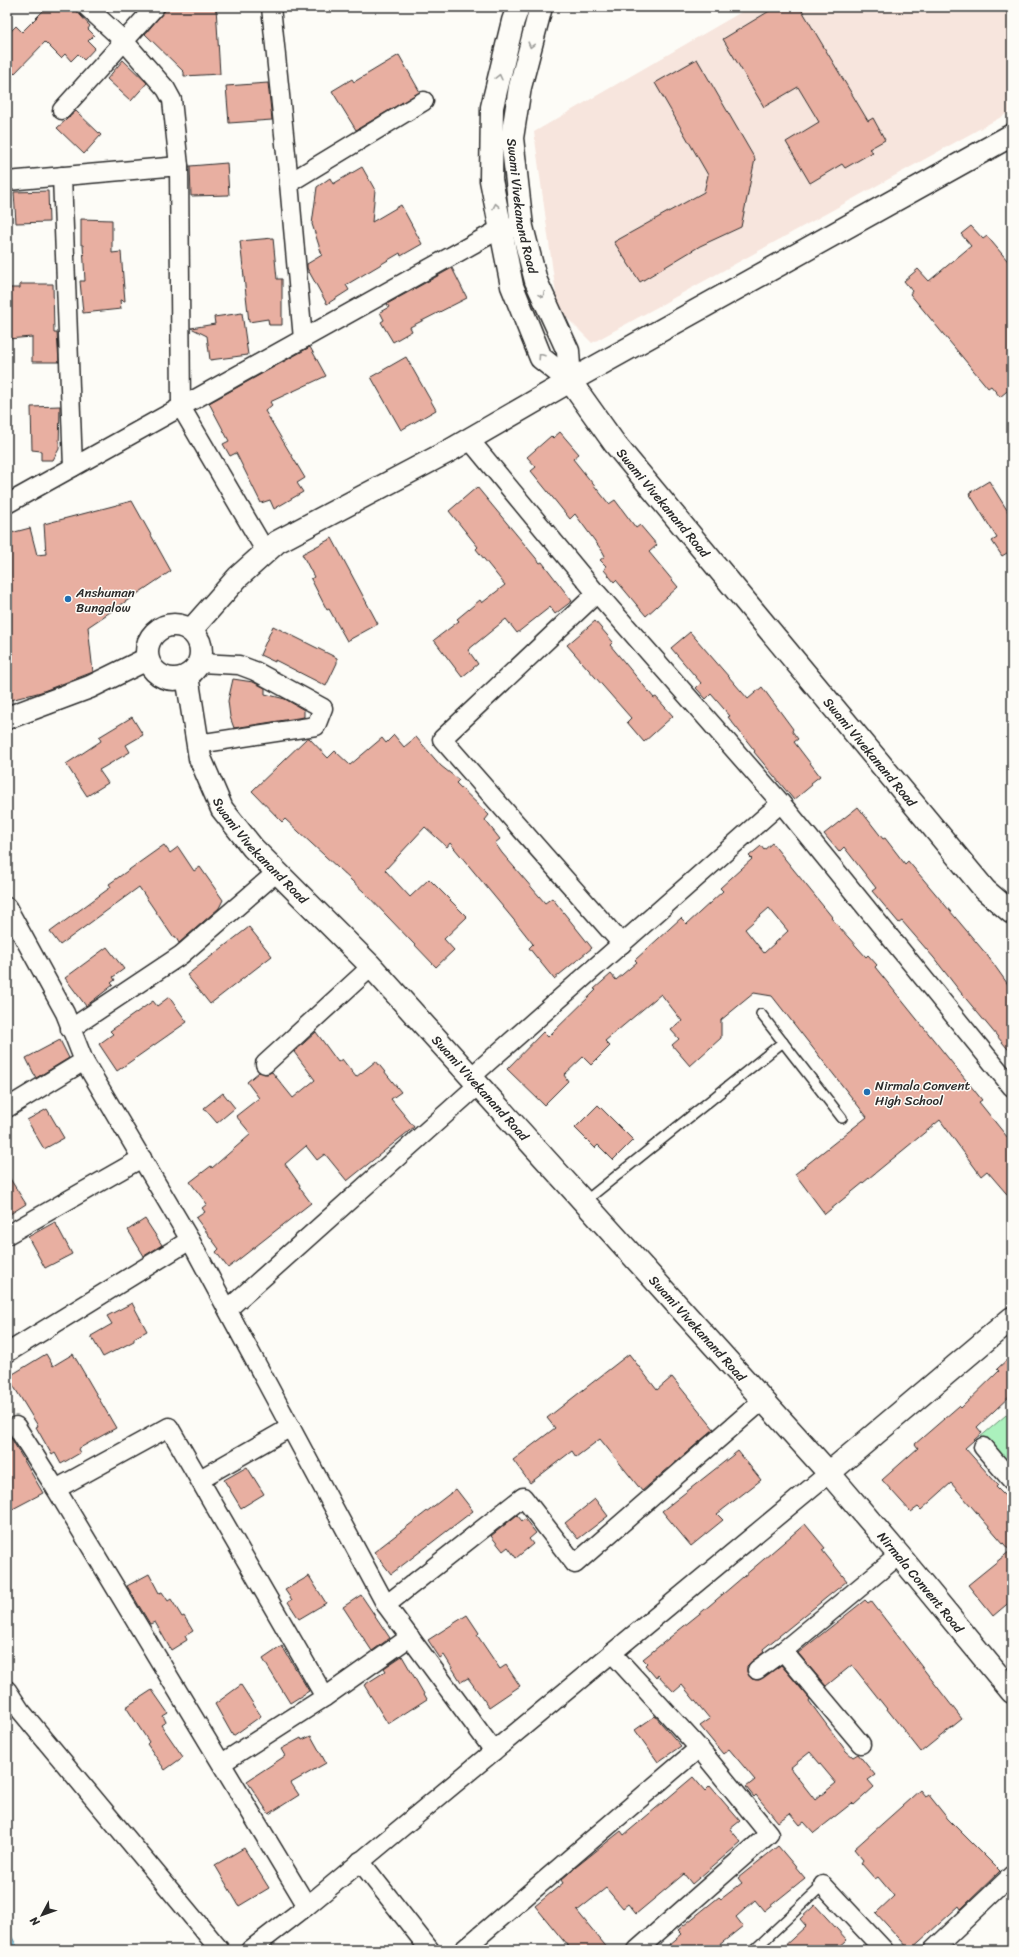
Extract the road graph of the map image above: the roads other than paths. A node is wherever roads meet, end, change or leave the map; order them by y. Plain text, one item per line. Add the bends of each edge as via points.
1 (87, 7) edge
2 (155, 7) edge
3 (271, 7) edge
4 (518, 7) edge
5 (541, 7) edge
6 (124, 41) junction
7 (424, 101) dead end
8 (62, 110) dead end
9 (1012, 135) edge
10 (179, 166) junction
11 (62, 176) junction
12 (7, 181) edge
13 (289, 183) junction
14 (522, 228) junction
15 (500, 229) junction
16 (304, 339) junction
17 (570, 381) junction
18 (181, 407) junction
19 (469, 439) junction
20 (72, 467) junction
21 (7, 504) edge
22 (266, 552) junction
23 (597, 594) junction
24 (191, 630) junction
25 (148, 659) junction
26 (193, 670) junction
27 (7, 718) edge
28 (198, 744) junction
29 (781, 803) junction
30 (277, 872) junction
31 (7, 907) edge
32 (1012, 913) edge
33 (622, 944) junction
34 (371, 967) junction
35 (760, 1014) dead end
36 (70, 1029) junction
37 (783, 1042) junction
38 (84, 1061) junction
39 (265, 1064) dead end
40 (475, 1081) junction
41 (1012, 1087) edge
42 (7, 1108) edge
43 (842, 1118) dead end
44 (142, 1158) junction
45 (584, 1202) junction
46 (7, 1235) edge
47 (190, 1240) junction
48 (228, 1309) junction
49 (1012, 1318) edge
50 (7, 1353) edge
51 (763, 1400) junction
52 (16, 1426) dead end
53 (291, 1427) junction
54 (983, 1447) dead end
55 (829, 1473) junction
56 (200, 1479) junction
57 (1012, 1481) edge
58 (56, 1490) junction
59 (899, 1554) junction
60 (386, 1605) junction
61 (410, 1637) junction
62 (783, 1651) junction
63 (612, 1653) junction
64 (757, 1670) dead end
65 (7, 1690) edge
66 (1012, 1690) edge
67 (325, 1697) junction
68 (861, 1744) dead end
69 (699, 1748) junction
70 (494, 1751) junction
71 (222, 1764) junction
72 (360, 1861) junction
73 (1012, 1875) edge
74 (823, 1885) joint
75 (307, 1906) junction
76 (220, 1950) edge
77 (250, 1950) edge
78 (430, 1950) edge
79 (463, 1950) edge
80 (637, 1950) edge
81 (754, 1950) edge
82 (884, 1950) edge
83 (933, 1950) edge

1 - 6 street
2 - 6 street
3 - 13 street
15 -> 4 main road via 491,180 492,107
5 -> 14 main road, Swami Vivekanand Road via 520,87 512,138
6 - 8 street
6 - 10 street via 166,89 172,100
7 - 13 street
9 - 17 main road
10 - 11 street
10 - 18 street
11 - 12 street
11 - 20 street
13 - 16 street
14 - 15 street
14 -> 17 main road, Swami Vivekanand Road via 536,282 568,351
15 - 16 street
17 -> 15 main road via 541,358 512,286
16 - 18 street
17 - 19 main road
17 - 32 main road, Swami Vivekanand Road via 615,444 985,890
18 - 20 street
18 - 22 street
19 - 22 main road via 277,542
19 - 23 street
20 - 21 street
22 - 24 main road via 238,577
23 - 29 street
23 - 33 street via 442,739
24 - 25 main road via 176,624 161,627 147,645
24 - 26 main road via 201,646
25 - 26 main road via 155,672 164,677 177,679
25 - 27 main road via 90,687
26 - 28 main road, Swami Vivekanand Road
26 - 28 street via 239,665 323,708 316,726
28 - 30 main road, Swami Vivekanand Road via 200,758 222,809 253,848
29 - 33 street
29 - 41 street
30 - 34 main road, Swami Vivekanand Road
30 - 36 street via 181,955
31 - 36 street via 65,1013
33 - 40 street
34 - 39 street
34 - 40 main road, Swami Vivekanand Road
35 - 37 lane
36 - 38 street
37 - 43 lane
37 - 45 lane
38 - 42 street
38 - 44 street
40 - 45 main road, Swami Vivekanand Road
40 - 48 street
44 - 46 street
44 - 47 street
45 - 51 main road, Swami Vivekanand Road
47 - 48 street
47 - 50 street
48 - 53 street
49 - 55 main road
51 - 55 main road, Swami Vivekanand Road
51 - 60 street via 575,1564 523,1497
52 - 58 street
53 - 56 street
53 - 60 street
54 - 57 street
55 - 59 main road, Nirmala Convent Road
55 - 63 street
56 - 58 street via 169,1426
56 - 67 street
58 - 71 street
59 - 62 street
59 - 66 main road, Nirmala Convent Road
60 - 61 street
61 - 67 street
61 - 70 street
62 - 64 street
62 - 68 street
63 - 69 street
63 - 70 street
65 - 76 street via 20,1710
67 - 71 street
69 - 79 street
69 - 80 street via 769,1834
70 - 72 street
71 - 75 street
72 - 75 street
72 - 78 street
73 - 83 street
74 - 81 lane
74 - 82 street
75 - 77 street

